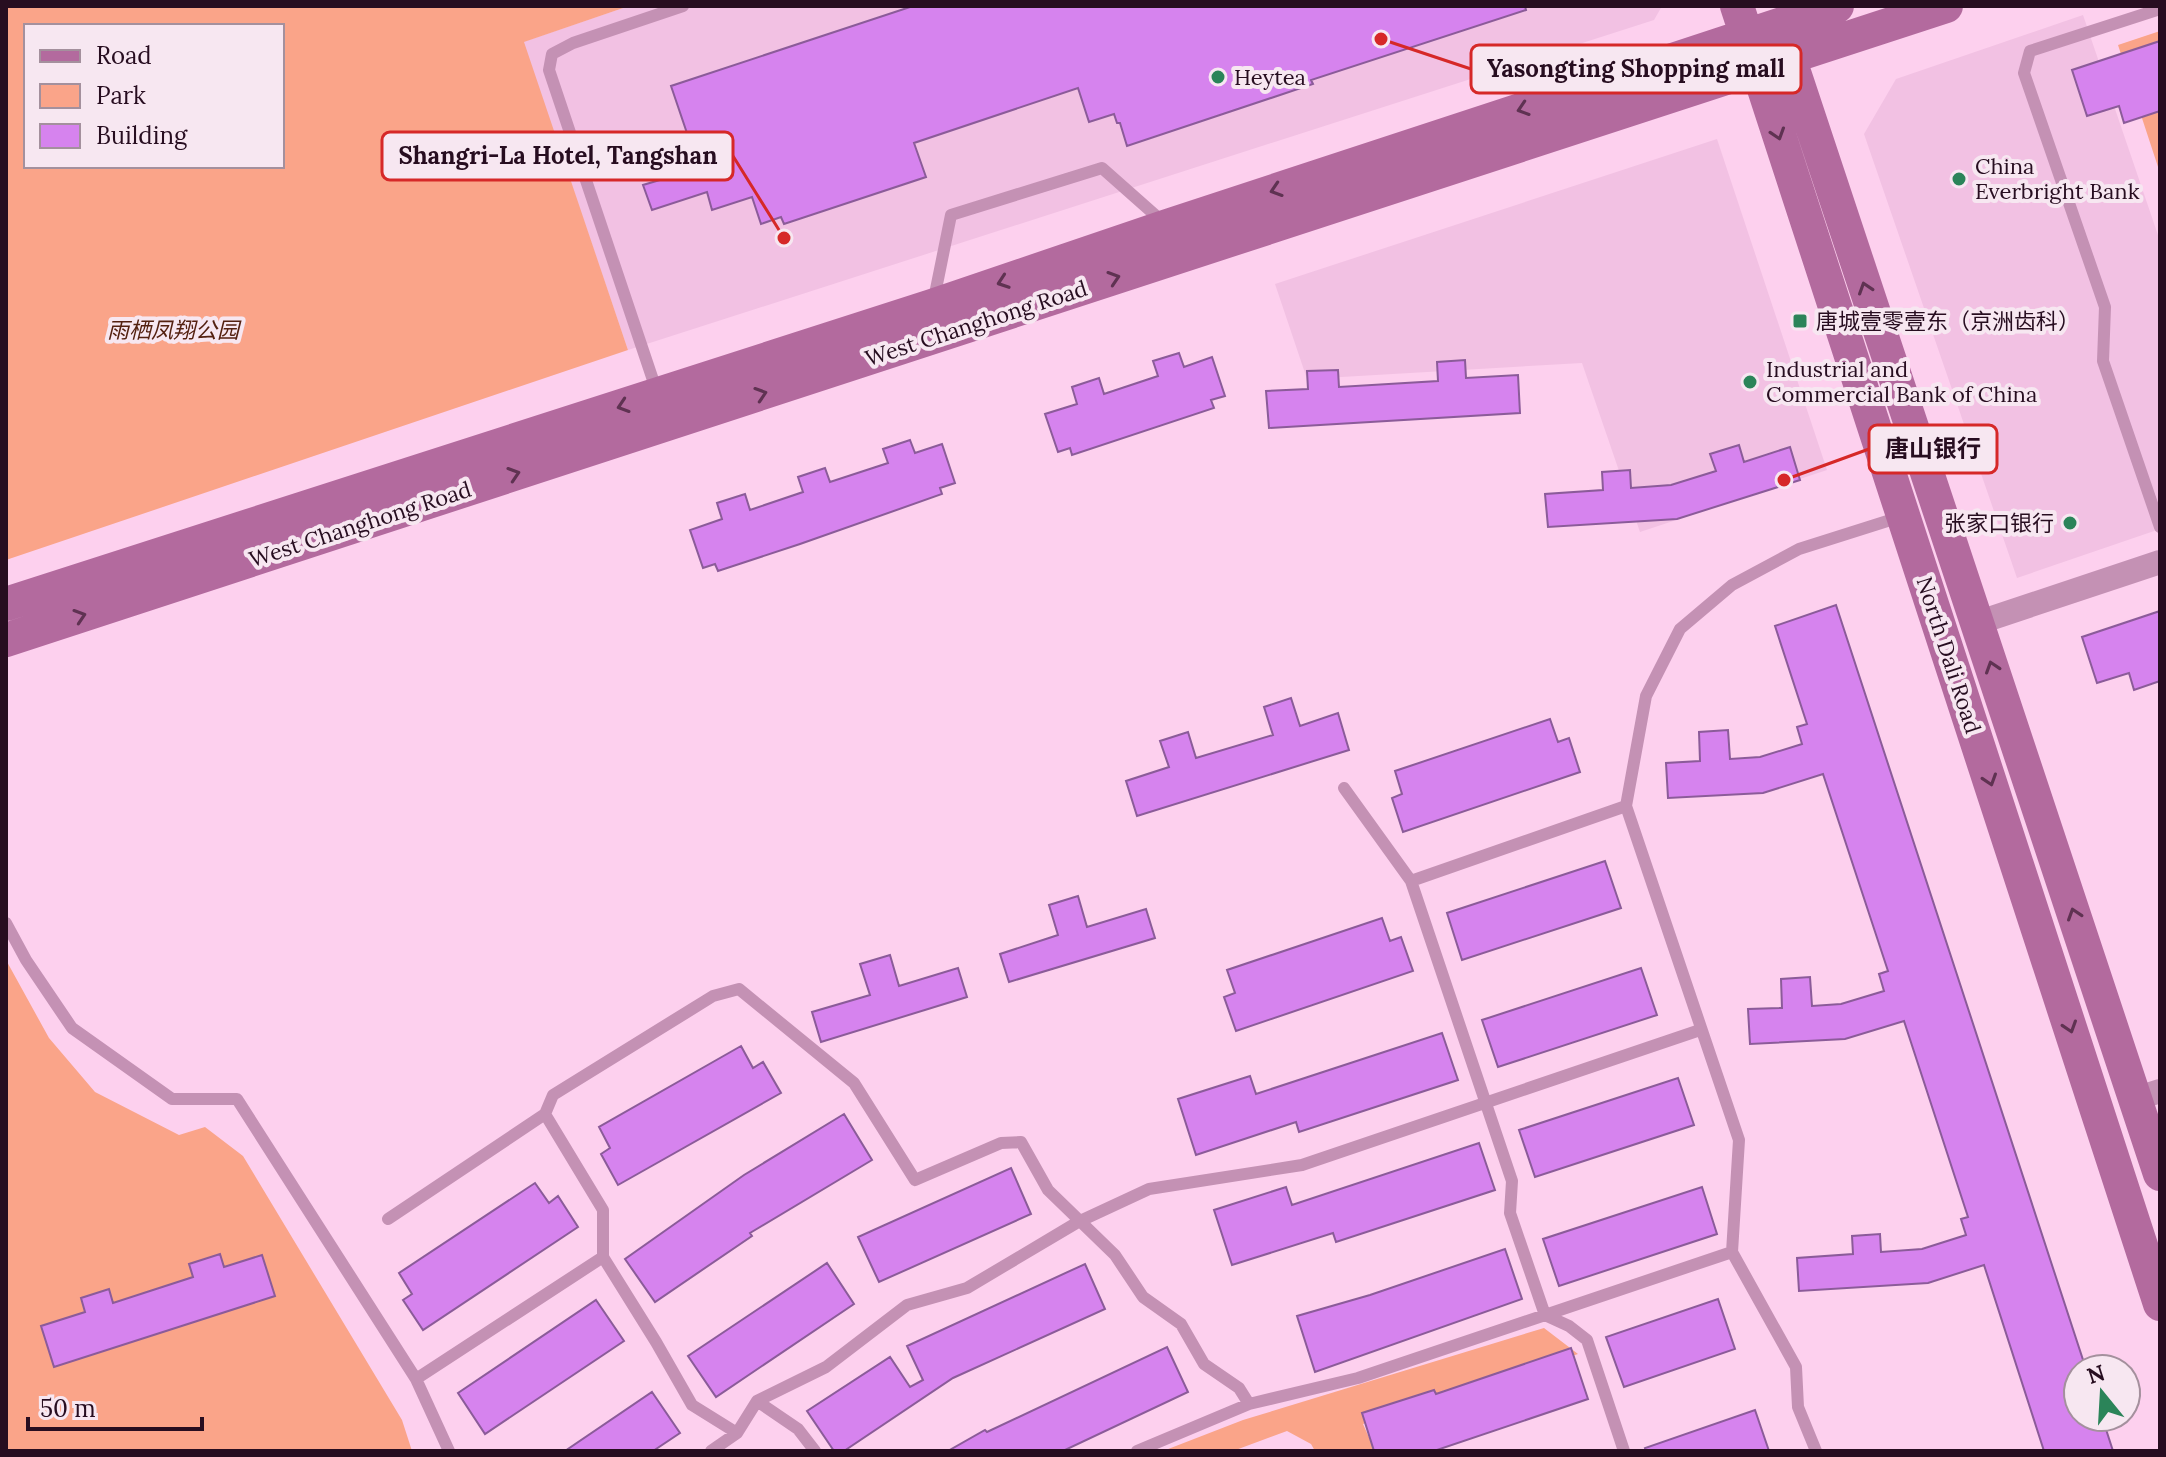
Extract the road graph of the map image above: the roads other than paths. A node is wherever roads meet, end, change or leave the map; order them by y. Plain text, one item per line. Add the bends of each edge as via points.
1 (683, 6) edge
2 (1837, 6) edge
3 (1946, 6) edge
4 (2160, 9) edge
5 (1776, 16) edge
6 (1742, 21) edge
7 (1789, 58) junction
8 (1757, 69) junction
9 (1167, 226) junction
10 (932, 306) junction
11 (658, 395) junction
12 (1904, 516) junction
13 (2160, 527) edge
14 (2160, 562) edge
15 (6, 604) edge
16 (1977, 623) junction
17 (6, 640) edge
18 (1344, 788) dead end
19 (1626, 806) junction
20 (1411, 881) junction
21 (6, 923) edge
22 (1700, 1030) junction
23 (2147, 1095) edge
24 (1486, 1103) junction
25 (545, 1114) junction
26 (2160, 1174) edge
27 (388, 1219) dead end
28 (1078, 1222) junction
29 (1732, 1252) junction
30 (603, 1257) junction
31 (2160, 1304) edge
32 (1545, 1315) junction
33 (416, 1379) junction
34 (757, 1401) junction
35 (1249, 1404) junction
36 (737, 1433) junction
37 (449, 1451) edge
38 (711, 1451) edge
39 (815, 1451) edge
40 (1137, 1451) edge
41 (1624, 1451) edge
42 (1816, 1451) edge

1 - 11 lane via 573,43 552,54 549,70
2 - 5 main road, West Changhong Road
3 - 7 main road, West Changhong Road
4 - 13 lane via 2030,51 2024,73 2105,307 2103,361
5 - 6 main road, West Changhong Road
5 - 7 main road, North Dali Road
6 - 8 main road, North Dali Road
6 -> 9 main road, West Changhong Road
7 - 8 main road, West Changhong Road
16 -> 7 main road, North Dali Road
8 -> 12 main road, North Dali Road
17 -> 8 main road, West Changhong Road
9 -> 10 main road, West Changhong Road
9 - 10 lane via 1102,168 951,215
10 - 11 main road, West Changhong Road
11 -> 15 main road, West Changhong Road
12 - 19 lane via 1799,549 1732,585 1680,629 1646,696
12 -> 31 main road, North Dali Road
14 - 16 street
23 -> 16 main road, North Dali Road
18 - 20 lane
19 - 20 lane
19 - 22 lane
20 - 24 lane
21 - 33 lane via 72,1028 172,1099 237,1099
22 - 24 lane
22 - 29 lane via 1739,1140
23 - 26 main road, North Dali Road
24 - 28 lane via 1302,1165 1149,1189
24 - 32 lane via 1512,1181 1510,1213
25 - 27 lane
25 - 28 lane via 553,1095 713,996 739,989 854,1083 915,1180 1001,1143 1021,1142 1048,1190
25 - 30 lane via 603,1210
28 - 34 lane via 967,1288 907,1305 826,1367
28 - 35 lane via 1115,1255 1143,1297 1181,1324 1204,1364 1239,1388
29 - 32 lane
29 - 42 lane via 1796,1367 1798,1407
30 - 33 lane
30 - 36 lane via 692,1405
32 - 35 lane via 1358,1378
32 - 41 lane via 1587,1340
33 - 37 lane
34 - 36 lane
34 - 39 lane via 798,1429
35 - 40 lane
36 - 38 lane

